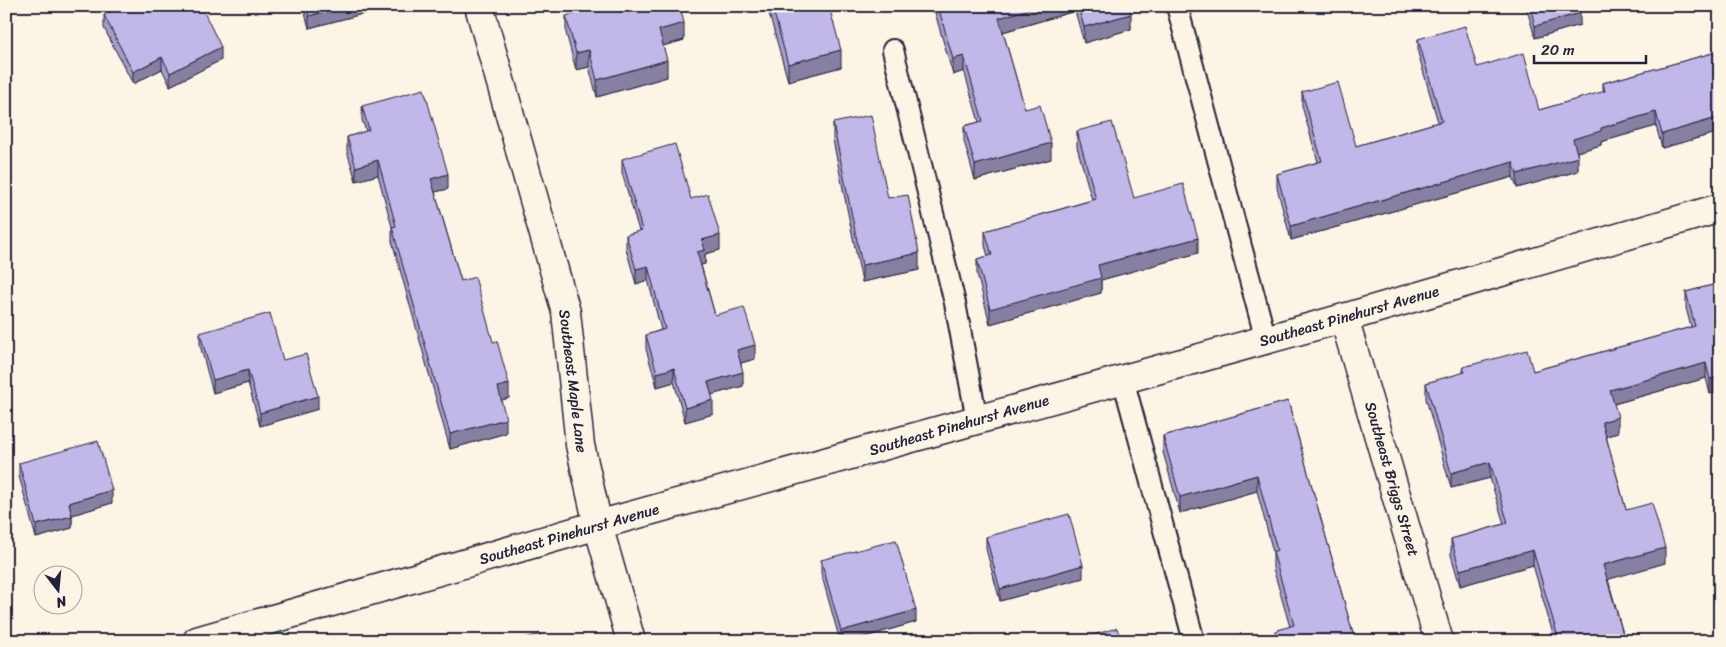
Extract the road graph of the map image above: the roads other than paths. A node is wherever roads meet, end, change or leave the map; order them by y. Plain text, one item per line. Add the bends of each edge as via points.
1 (480, 6) edge
2 (1177, 6) edge
3 (894, 50) dead end
4 (1720, 208) edge
5 (1344, 318) junction
6 (1266, 340) junction
7 (1123, 379) junction
8 (977, 420) junction
9 (598, 525) junction
10 (197, 641) edge
11 (631, 641) edge
12 (1194, 641) edge
13 (1439, 641) edge

1 - 9 street, Southeast Maple Lane via 566,312 580,445
2 - 6 lane
3 - 8 lane via 955,303
4 - 5 street, Southeast Pinehurst Avenue
5 - 6 street, Southeast Pinehurst Avenue
5 - 13 street, Southeast Briggs Street
6 - 7 street, Southeast Pinehurst Avenue
7 - 8 street, Southeast Pinehurst Avenue
7 - 12 lane
8 - 9 street, Southeast Pinehurst Avenue
9 - 10 street, Southeast Pinehurst Avenue
9 - 11 street, Southeast Maple Lane

